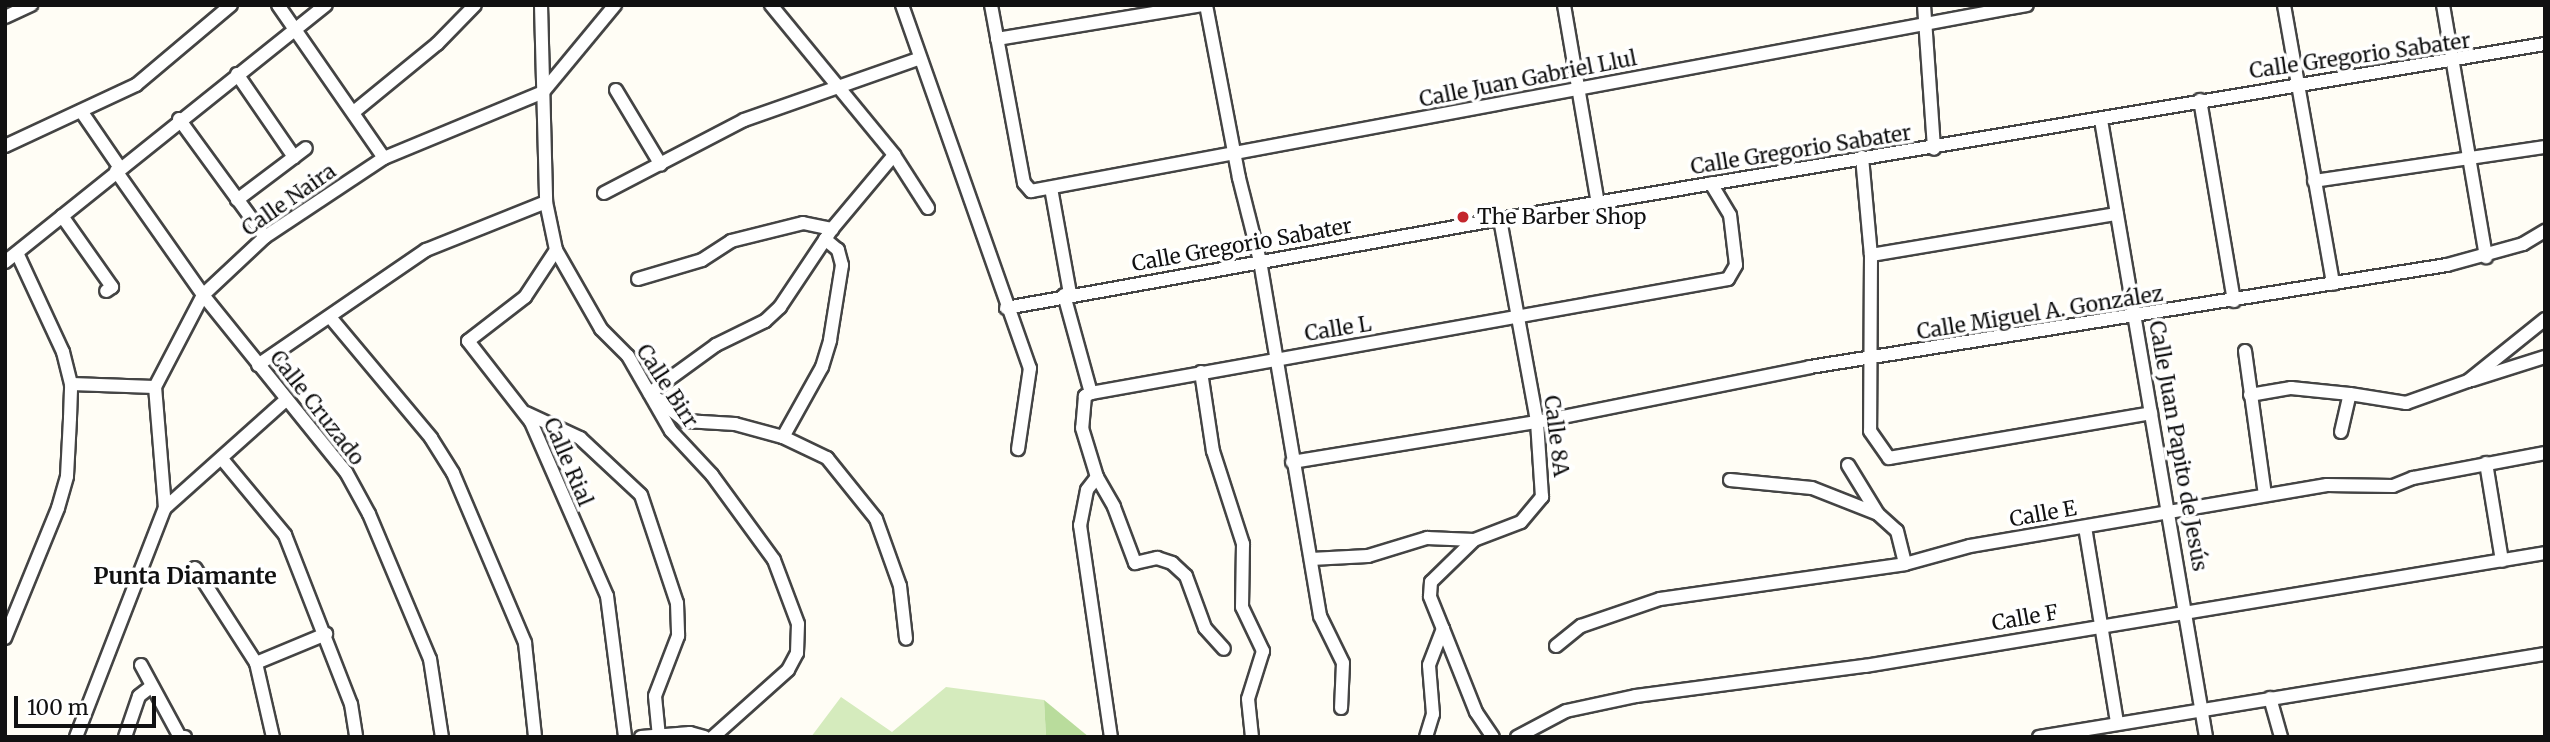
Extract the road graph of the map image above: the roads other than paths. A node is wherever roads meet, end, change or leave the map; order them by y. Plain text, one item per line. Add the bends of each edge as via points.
1 (31, 5) edge
2 (231, 5) edge
3 (278, 5) edge
4 (326, 5) edge
5 (475, 5) edge
6 (541, 5) edge
7 (615, 5) edge
8 (771, 5) edge
9 (902, 5) edge
10 (990, 5) edge
11 (1204, 5) edge
12 (1564, 5) edge
13 (1924, 5) edge
14 (2027, 5) edge
15 (2284, 5) edge
16 (2443, 5) edge
17 (5, 17) edge
18 (1928, 24) junction
19 (296, 28) junction
20 (998, 39) junction
21 (2545, 44) edge
22 (918, 59) junction
23 (2454, 63) junction
24 (237, 74) junction
25 (2298, 84) junction
26 (837, 85) junction
27 (1580, 89) junction
28 (615, 90) dead end
29 (542, 92) junction
30 (2200, 100) junction
31 (81, 111) junction
32 (355, 111) junction
33 (179, 120) junction
34 (2101, 120) junction
35 (8, 140) edge
36 (2545, 147) edge
37 (306, 148) dead end
38 (1934, 149) junction
39 (1236, 153) junction
40 (894, 155) junction
41 (294, 157) junction
42 (1862, 157) junction
43 (384, 158) junction
44 (2472, 161) junction
45 (661, 165) junction
46 (118, 169) junction
47 (2314, 181) junction
48 (1711, 183) junction
49 (1051, 188) junction
50 (604, 193) dead end
51 (237, 201) junction
52 (546, 202) junction
53 (1598, 203) junction
54 (928, 208) dead end
55 (2117, 214) junction
56 (62, 216) junction
57 (1500, 219) junction
58 (2545, 230) edge
59 (829, 234) junction
60 (265, 237) junction
61 (556, 250) junction
62 (17, 253) junction
63 (1871, 255) junction
64 (2486, 257) junction
65 (1260, 261) junction
66 (5, 262) edge
67 (638, 279) dead end
68 (2333, 284) junction
69 (106, 291) dead end
70 (1067, 294) junction
71 (203, 295) junction
72 (2234, 301) junction
73 (1006, 308) junction
74 (2136, 316) junction
75 (330, 317) junction
76 (1516, 318) junction
77 (2545, 319) edge
78 (2245, 351) dead end
79 (2545, 357) edge
80 (1278, 359) junction
81 (1870, 361) junction
82 (258, 365) junction
83 (1201, 372) junction
84 (2468, 381) junction
85 (71, 384) junction
86 (155, 387) junction
87 (650, 393) junction
88 (1091, 393) junction
89 (2350, 394) junction
90 (2250, 396) junction
91 (286, 400) junction
92 (524, 412) junction
93 (2151, 413) junction
94 (1537, 421) junction
95 (2341, 432) dead end
96 (783, 437) junction
97 (1018, 449) dead end
98 (2545, 453) edge
99 (222, 459) junction
100 (1292, 462) junction
101 (2486, 463) junction
102 (1848, 466) dead end
103 (1097, 477) junction
104 (1730, 480) dead end
105 (2266, 495) junction
106 (165, 508) junction
107 (2168, 512) junction
108 (1878, 514) junction
109 (2085, 527) junction
110 (1474, 540) junction
111 (2545, 553) edge
112 (1311, 559) junction
113 (2502, 561) junction
114 (1905, 564) junction
115 (195, 568) dead end
116 (2187, 611) junction
117 (2103, 623) junction
118 (1443, 629) junction
119 (326, 634) junction
120 (5, 638) edge
121 (906, 639) dead end
122 (1556, 646) dead end
123 (1224, 649) dead end
124 (2545, 654) edge
125 (256, 663) junction
126 (141, 664) dead end
127 (152, 686) junction
128 (2270, 698) junction
129 (2201, 707) junction
130 (1341, 708) dead end
131 (2117, 723) junction
132 (659, 736) edge
133 (76, 737) edge
134 (125, 737) edge
135 (185, 737) edge
136 (273, 737) edge
137 (356, 737) edge
138 (442, 737) edge
139 (536, 737) edge
140 (625, 737) edge
141 (641, 737) edge
142 (704, 737) edge
143 (713, 737) edge
144 (1111, 737) edge
145 (1252, 737) edge
146 (1426, 737) edge
147 (1493, 737) edge
148 (1517, 737) edge
149 (2039, 737) edge
150 (2206, 737) edge
151 (2281, 737) edge

1 - 17 street
2 - 31 street via 136,85
3 - 19 street
4 - 19 street
5 - 32 street
6 - 29 street, Calle Birr
7 - 29 street, Calle Naira
8 - 26 street
9 - 22 street
10 - 20 street
11 - 20 street
11 - 39 street
12 - 27 street
13 - 18 street
14 - 18 street, Calle Juan Gabriel Llul
15 - 25 street
16 - 23 street
18 - 27 street, Calle Juan Gabriel Llul
18 - 38 street
19 - 24 street
19 - 32 street
20 - 49 street, Calle Juan Gabriel Llul via 1024,183 1031,191
21 - 23 street, Calle Gregorio Sabater
22 - 26 street
22 - 73 street
23 - 25 street, Calle Gregorio Sabater
23 - 44 street
24 - 33 street
24 - 41 street
25 - 30 street, Calle Gregorio Sabater
25 - 47 street
26 - 40 street
26 - 45 street via 744,120
27 - 39 street, Calle Juan Gabriel Llul
27 - 53 street
28 - 45 street
29 - 43 street, Calle Naira
29 - 52 street, Calle Birr
30 - 34 street, Calle Gregorio Sabater
30 - 72 street
31 - 35 street
31 - 46 street, Calle Cruzado
32 - 43 street
33 - 46 street
33 - 51 street
34 - 38 street, Calle Gregorio Sabater
34 - 55 street, Calle Juan Papito de Jesús
36 - 44 street
37 - 41 street
38 - 42 street, Calle Gregorio Sabater
39 - 49 street, Calle Juan Gabriel Llul
39 - 65 street
40 - 54 street
40 - 59 street
41 - 51 street
42 - 48 street, Calle Gregorio Sabater
42 - 63 street
43 - 60 street, Calle Naira
44 - 47 street
44 - 64 street
45 - 50 street
46 - 56 street
46 - 71 street, Calle Cruzado
47 - 68 street
48 - 53 street, Calle Gregorio Sabater
48 - 76 street, Calle L via 1730,215 1736,265 1728,279
49 - 70 street
51 - 60 street
52 - 61 street, Calle Birr
52 - 75 street via 426,250
53 - 57 street, Calle Gregorio Sabater
55 - 63 street
55 - 74 street, Calle Juan Papito de Jesús
56 - 62 street
56 - 69 street via 112,287
57 - 65 street, Calle Gregorio Sabater
57 - 76 street, Calle 8A
58 - 64 street, Calle Miguel A. González
59 - 67 street via 803,223 732,241 702,260
59 - 87 street via 780,307 765,321 716,345
59 - 96 street via 842,265 830,341 822,368
60 - 71 street, Calle Naira
61 - 87 street, Calle Birr via 601,329 628,356
61 - 92 street, Calle Rial via 524,297 468,341
62 - 66 street
62 - 85 street via 63,352
63 - 81 street
64 - 68 street, Calle Miguel A. González
65 - 70 street, Calle Gregorio Sabater
65 - 80 street
68 - 72 street, Calle Miguel A. González
70 - 73 street, Calle Gregorio Sabater
70 - 88 street
71 - 82 street, Calle Cruzado
71 - 86 street, Calle Naira
72 - 74 street, Calle Miguel A. González
73 - 97 street via 1030,368
74 - 81 street, Calle Miguel A. González
74 - 93 street, Calle Juan Papito de Jesús
75 - 82 street
75 - 139 street via 431,438 453,473 525,643
76 - 80 street, Calle L
76 - 94 street, Calle 8A
77 - 84 street
78 - 90 street
79 - 84 street
80 - 83 street, Calle L
80 - 100 street
81 - 93 street via 1870,431 1889,458
81 - 94 street, Calle Miguel A. González via 1810,367
82 - 91 street, Calle Cruzado
83 - 88 street, Calle L
83 - 145 street via 1213,450 1243,544 1242,607 1263,651 1248,699
84 - 89 street via 2406,403
85 - 86 street
85 - 120 street via 67,476
86 - 106 street
87 - 96 street via 685,421 735,424
87 - 143 street, Calle Birr via 671,431 712,475 774,560 798,624 797,653 788,670
88 - 103 street via 1085,396 1082,428
89 - 90 street via 2291,388
89 - 95 street
90 - 105 street
91 - 99 street
91 - 138 street, Calle Cruzado via 346,472 369,514 430,659
92 - 132 street via 580,438 641,495 677,603 678,635 655,696
92 - 140 street, Calle Rial via 607,596
93 - 107 street, Calle Juan Papito de Jesús
94 - 100 street, Calle Miguel A. González
94 - 110 street, Calle 8A via 1542,496 1521,522
96 - 121 street via 827,458 876,519 900,586
98 - 101 street, Calle E
99 - 106 street
99 - 119 street via 285,536
100 - 112 street
101 - 105 street, Calle E via 2393,486 2329,485
101 - 113 street
102 - 108 street
103 - 123 street via 1135,563 1157,558 1172,562 1186,576 1205,628
103 - 144 street via 1087,490 1080,525
104 - 108 street via 1812,488
105 - 107 street, Calle E
106 - 133 street
107 - 109 street, Calle E
107 - 116 street, Calle Juan Papito de Jesús
108 - 114 street via 1897,531
109 - 114 street, Calle E via 1970,546
109 - 117 street
110 - 112 street, Calle 8A via 1427,538 1368,556
110 - 118 street via 1431,582 1430,596
111 - 113 street, Calle F
112 - 130 street via 1320,616 1343,663
113 - 116 street, Calle F
114 - 122 street, Calle E via 1660,599 1581,626
115 - 125 street
116 - 117 street, Calle F
116 - 129 street, Calle Juan Papito de Jesús
117 - 131 street
117 - 148 street, Calle F via 1865,666 1636,696 1566,711
118 - 146 street via 1429,665 1433,714
118 - 147 street via 1476,712
119 - 125 street
119 - 137 street via 351,704
124 - 128 street
125 - 136 street
126 - 127 street
127 - 134 street via 139,696
127 - 135 street via 180,737
128 - 129 street
128 - 151 street
129 - 131 street
129 - 150 street, Calle Juan Papito de Jesús
131 - 149 street
132 - 141 street
132 - 142 street

